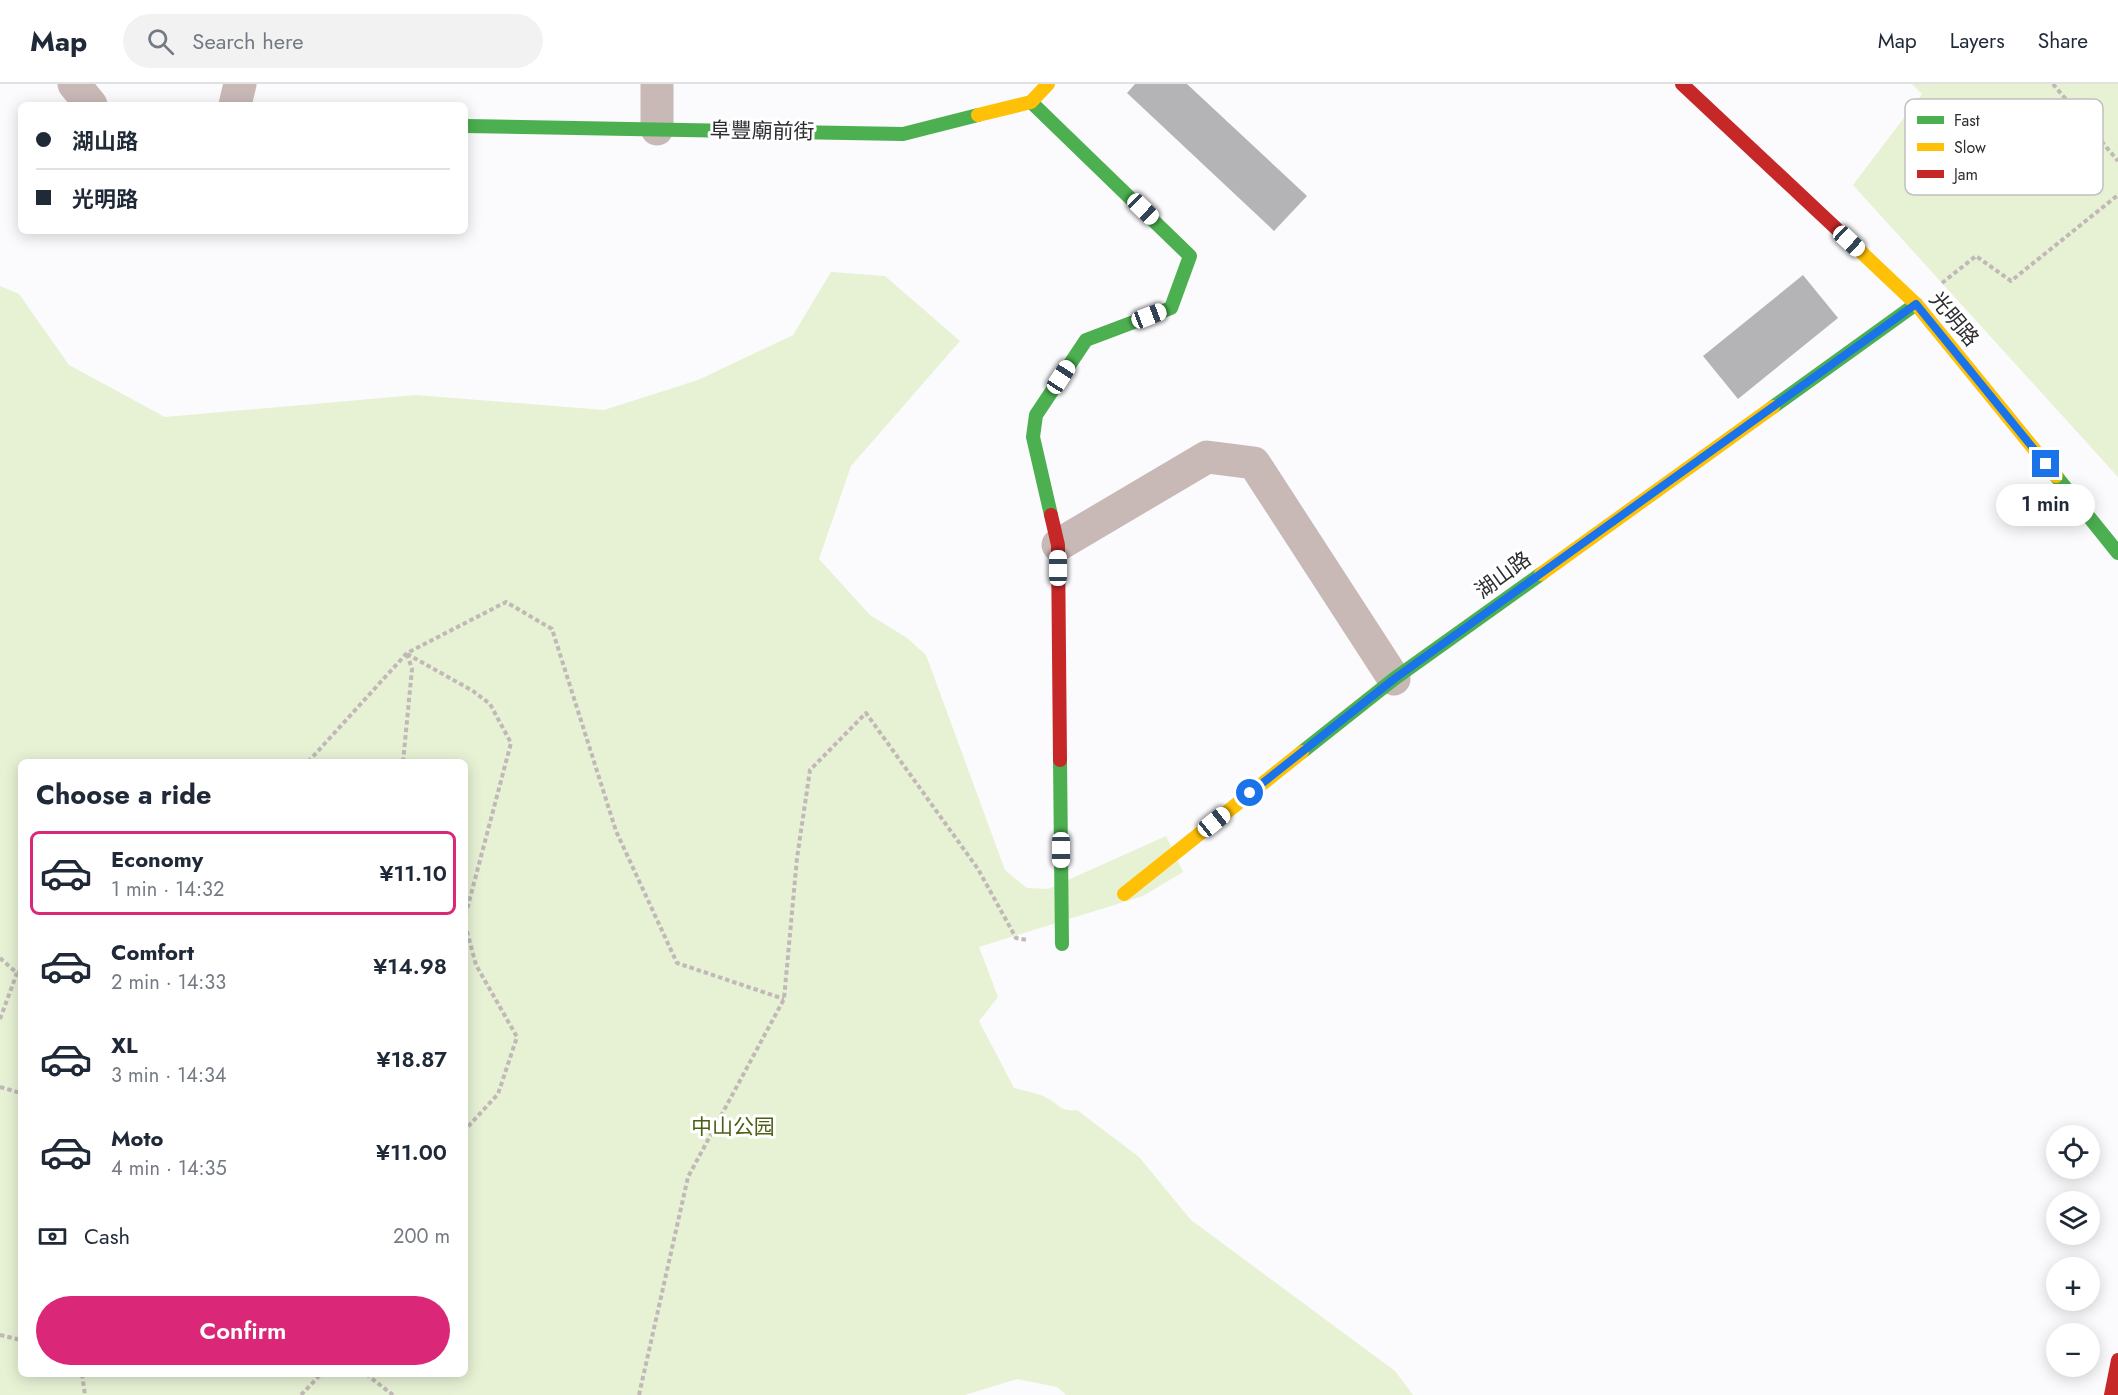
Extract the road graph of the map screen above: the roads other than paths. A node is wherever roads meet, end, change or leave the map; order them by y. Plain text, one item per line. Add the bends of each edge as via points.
1 (74, 84) edge
2 (240, 84) edge
3 (657, 84) edge
4 (1048, 84) edge
5 (1682, 84) edge
6 (89, 102) edge
7 (236, 102) edge
8 (1031, 102) junction
9 (468, 126) edge
10 (657, 129) junction
11 (1916, 304) junction
12 (1058, 545) junction
13 (2118, 553) edge
14 (1394, 679) junction
15 (1124, 894) dead end
16 (1062, 944) road end
17 (2118, 1360) edge
18 (2111, 1395) edge

1 - 6 street
2 - 7 street
3 - 10 street
4 - 8 street
5 - 11 street, 光明路
8 - 10 street, 阜豐廟前街 via 903,134
8 - 12 street via 1190,256 1171,308 1086,340 1036,415 1033,437
9 - 10 street, 阜豐廟前街
11 - 13 street, 光明路
11 - 14 street, 湖山路
12 - 14 street via 1207,458 1254,463
12 - 16 street
14 - 15 street, 湖山路
17 - 18 street

